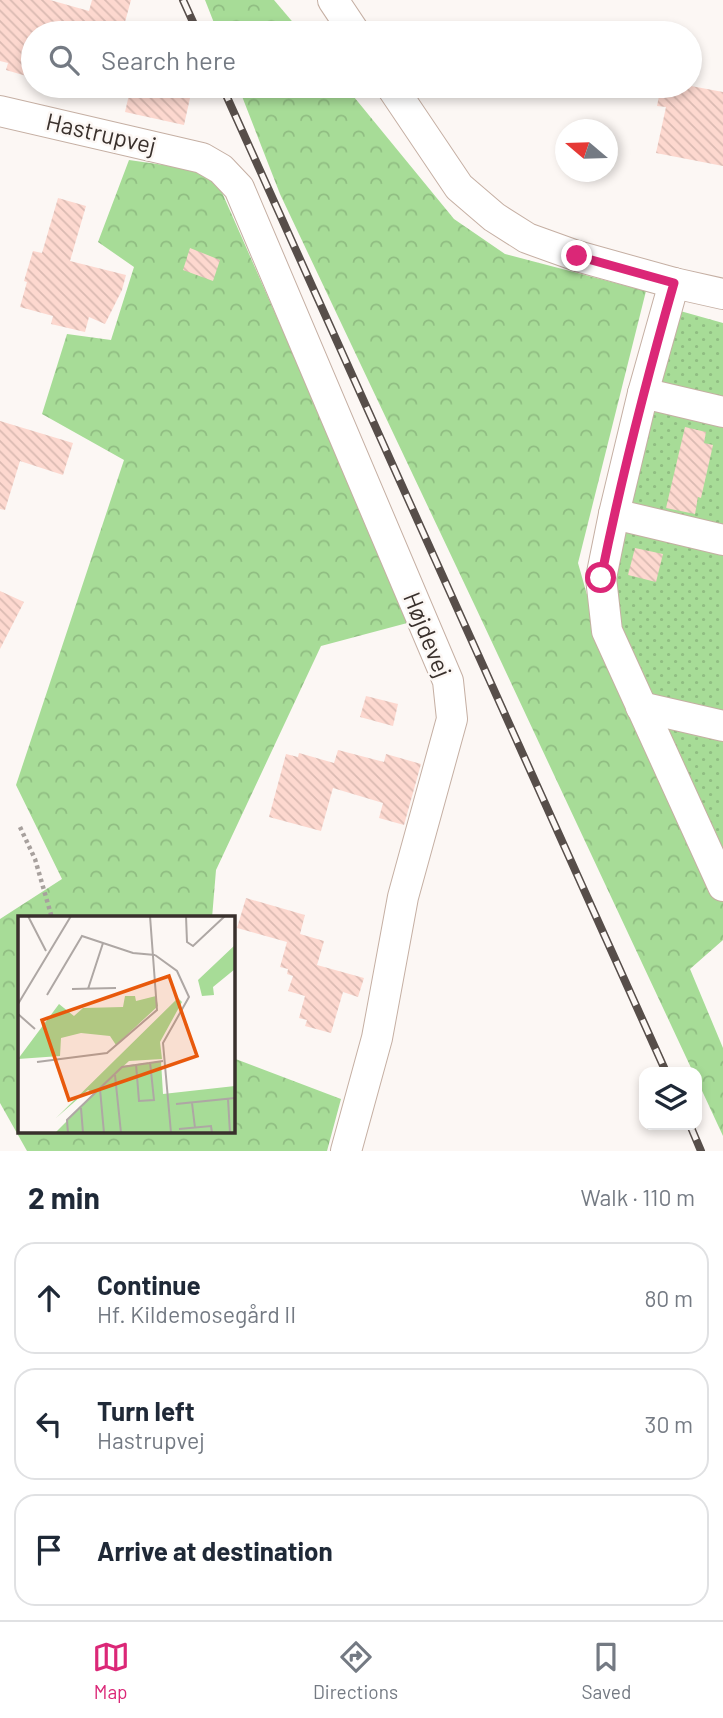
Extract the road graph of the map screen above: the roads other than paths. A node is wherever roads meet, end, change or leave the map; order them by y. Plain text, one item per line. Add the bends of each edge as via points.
1 (333, 0) edge
2 (347, 21) edge
3 (399, 98) edge
4 (0, 111) edge
5 (202, 158) joint
6 (674, 283) junction
7 (723, 294) edge
8 (643, 393) junction
9 (723, 412) edge
10 (614, 514) junction
11 (723, 540) edge
12 (641, 707) junction
13 (723, 726) edge
14 (721, 879) edge
15 (346, 1151) edge

1 - 2 street
3 - 6 street via 459,187 494,217 527,238
4 - 5 street, Hastrupvej
5 - 15 street, Højdevej via 239,188 448,681 452,719 402,897 377,1038
6 - 7 street
6 - 8 street
8 - 9 street
8 - 10 street
10 - 11 street
10 - 12 street via 601,578 607,631
12 - 13 street
12 - 14 street

